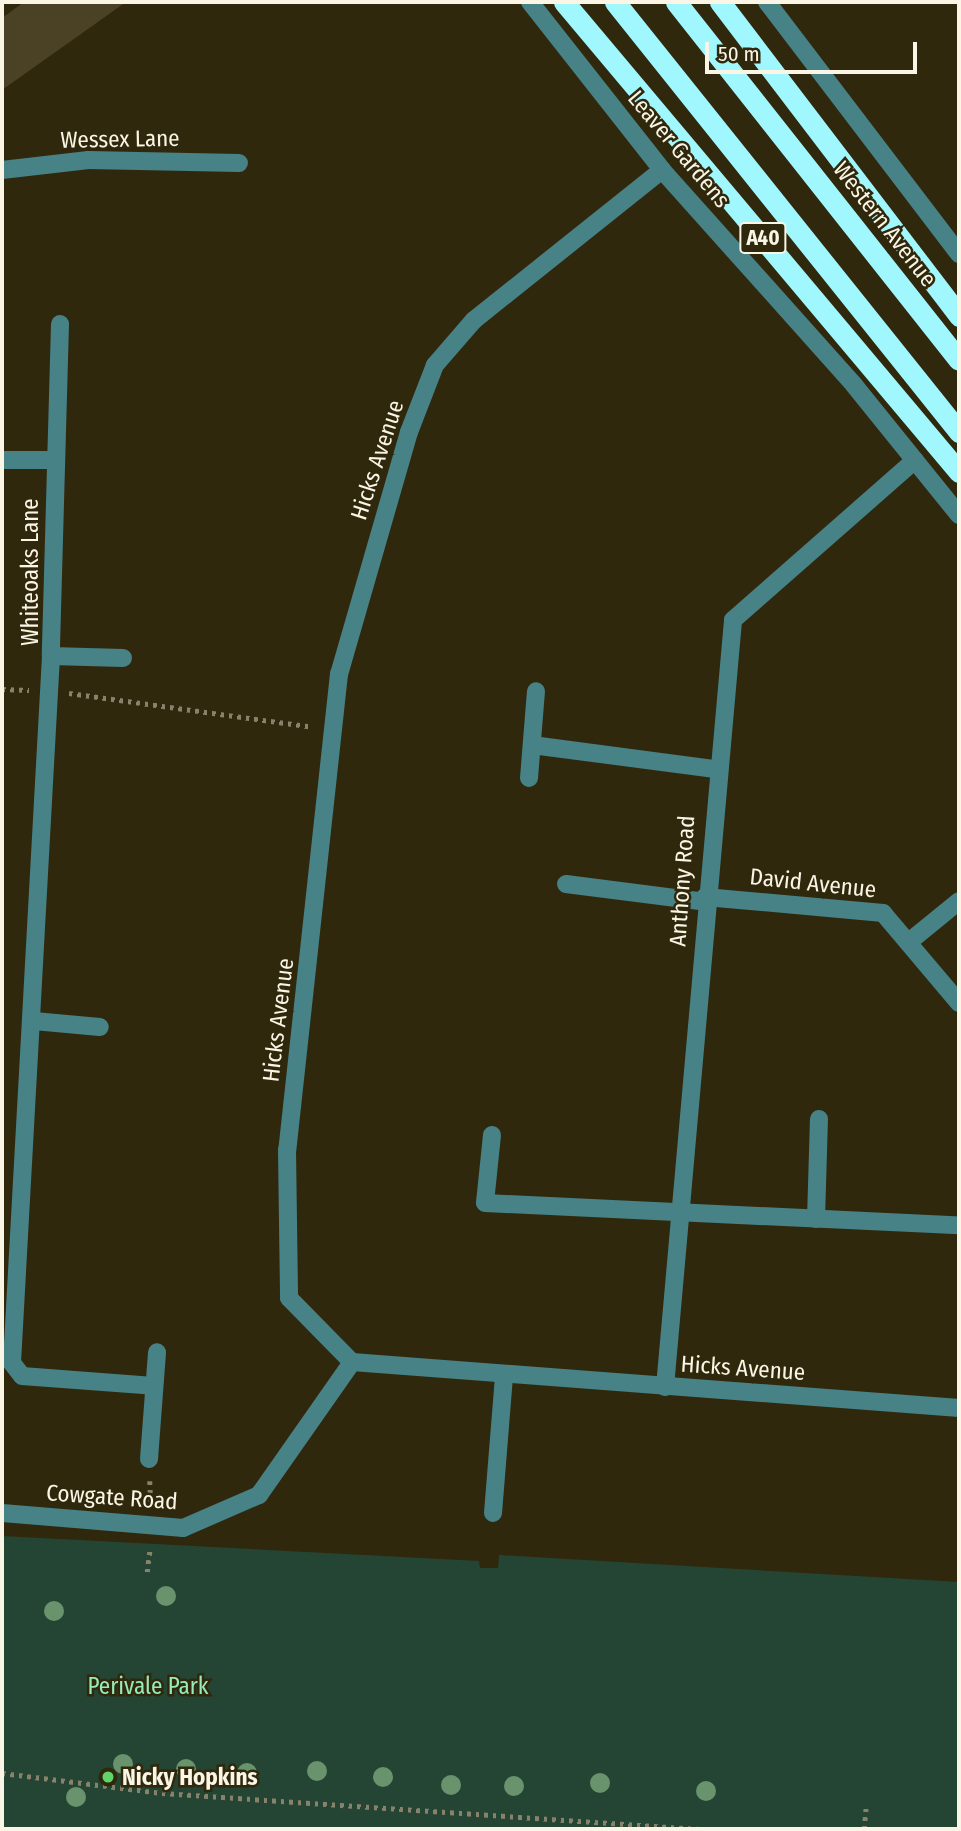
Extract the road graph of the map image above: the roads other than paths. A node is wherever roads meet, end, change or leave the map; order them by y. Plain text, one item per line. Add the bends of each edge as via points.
1 (530, 2) edge
2 (564, 2) edge
3 (615, 2) edge
4 (676, 2) edge
5 (720, 2) edge
6 (767, 2) edge
7 (239, 163) dead end
8 (2, 170) edge
9 (662, 170) junction
10 (959, 254) edge
11 (959, 316) edge
12 (60, 324) dead end
13 (959, 360) edge
14 (959, 432) edge
15 (2, 460) edge
16 (55, 460) junction
17 (915, 460) junction
18 (959, 472) edge
19 (959, 514) edge
20 (51, 656) junction
21 (123, 658) dead end
22 (536, 691) dead end
23 (532, 745) junction
24 (715, 769) junction
25 (529, 778) dead end
26 (566, 884) dead end
27 (706, 899) junction
28 (959, 901) edge
29 (910, 941) junction
30 (959, 1003) edge
31 (34, 1021) junction
32 (100, 1027) dead end
33 (820, 1119) dead end
34 (492, 1135) dead end
35 (677, 1214) junction
36 (816, 1219) junction
37 (959, 1225) edge
38 (9, 1280) edge
39 (157, 1352) dead end
40 (352, 1362) junction
41 (504, 1374) junction
42 (154, 1386) junction
43 (665, 1387) junction
44 (959, 1408) edge
45 (149, 1459) dead end
46 (2, 1513) edge
47 (493, 1513) dead end

1 - 9 street, Leaver Gardens
2 - 18 highway, A40
3 - 14 highway, A40
4 - 13 highway, Western Avenue
5 - 11 highway
6 - 10 street
7 - 8 street, Wessex Lane via 88,160
9 - 17 street, Leaver Gardens
9 - 40 street, Hicks Avenue via 474,320 435,365 409,432 339,674 288,1150 289,1298
12 - 16 street, Whiteoaks Lane
15 - 16 street
16 - 20 street, Whiteoaks Lane
17 - 19 street, Leaver Gardens
17 - 24 street, Anthony Road via 733,620
20 - 21 street, Whiteoaks Lane
20 - 31 street
22 - 23 street
23 - 24 street
23 - 25 street
24 - 27 street, Anthony Road
26 - 27 street, David Avenue
27 - 29 street, David Avenue via 883,912
27 - 35 street, Anthony Road
28 - 29 street
29 - 30 street, David Avenue
31 - 32 street
31 - 38 street
33 - 36 street
34 - 35 street via 485,1203
35 - 36 street
35 - 43 street, Anthony Road
36 - 37 street
38 - 42 street via 12,1363 22,1376
39 - 42 street
40 - 41 street, Hicks Avenue
40 - 46 street, Cowgate Road via 259,1495 196,1523 183,1528
41 - 43 street, Hicks Avenue
41 - 47 street
42 - 45 street
43 - 44 street, Hicks Avenue

